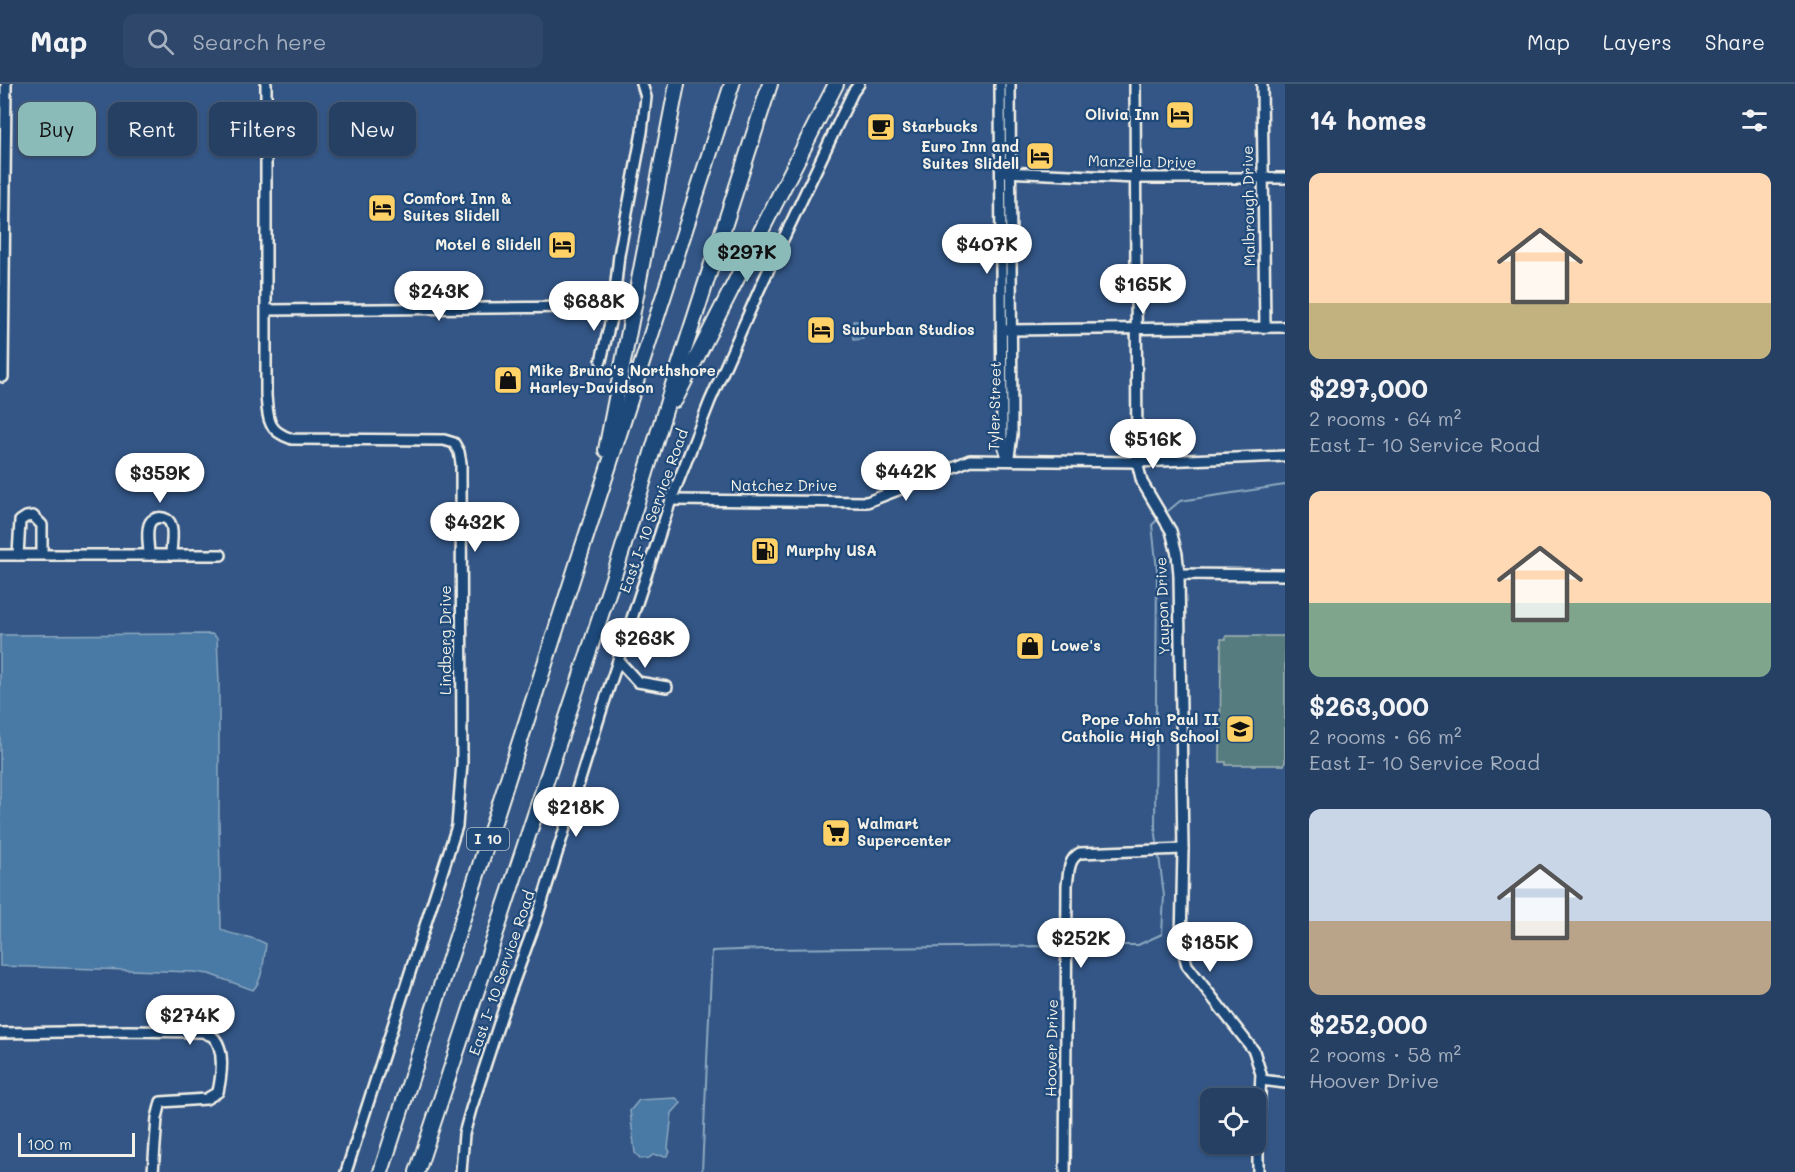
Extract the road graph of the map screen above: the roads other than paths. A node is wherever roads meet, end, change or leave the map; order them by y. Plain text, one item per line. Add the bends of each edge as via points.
1 (6, 84) edge
2 (266, 84) edge
3 (642, 84) edge
4 (732, 84) edge
5 (770, 84) edge
6 (830, 84) edge
7 (836, 84) edge
8 (859, 84) edge
9 (999, 84) edge
10 (1010, 84) edge
11 (1135, 84) edge
12 (1262, 84) edge
13 (676, 85) edge
14 (823, 108) junction
15 (999, 172) junction
16 (1011, 173) junction
17 (1136, 178) junction
18 (1264, 178) junction
19 (1285, 178) edge
20 (613, 309) junction
21 (267, 310) junction
22 (1265, 327) junction
23 (1285, 327) edge
24 (1136, 328) junction
25 (1006, 330) junction
26 (601, 361) dead end
27 (3, 377) dead end
28 (658, 433) junction
29 (1285, 456) edge
30 (1008, 460) junction
31 (1137, 462) junction
32 (671, 500) junction
33 (596, 506) junction
34 (42, 554) junction
35 (0, 555) edge
36 (18, 555) junction
37 (149, 555) junction
38 (171, 555) junction
39 (222, 555) dead end
40 (1179, 574) junction
41 (1285, 575) edge
42 (618, 660) junction
43 (667, 687) dead end
44 (1183, 849) junction
45 (0, 1033) edge
46 (1261, 1080) junction
47 (1285, 1083) edge
48 (153, 1172) edge
49 (346, 1172) edge
50 (381, 1172) edge
51 (417, 1172) edge
52 (461, 1172) edge
53 (1065, 1172) edge
54 (1258, 1172) edge

1 - 27 street
2 - 21 street, Lindberg Drive
3 - 20 street via 646,97 642,132
4 - 33 highway, I 10
5 - 28 highway, I 10
6 - 14 highway
7 - 14 highway
8 - 32 street, East I- 10 Service Road via 760,288
9 - 15 street, Tyler Street
10 - 16 street, Tyler Street
11 - 17 street, Yaupon Drive
12 - 18 street, Malbrough Drive
13 - 33 highway
14 - 28 highway
15 - 16 street, Manzella Drive
15 - 25 street, Tyler Street
16 - 17 street, Manzella Drive
16 - 25 street, Tyler Street
17 - 18 street, Manzella Drive
17 - 24 street, Yaupon Drive
18 - 19 street, Manzella Drive
18 - 22 street, Malbrough Drive
20 - 21 street
20 - 26 street
21 - 49 street, Lindberg Drive via 268,418 280,435 314,440 444,440 454,442 461,464 462,763 458,826
22 - 23 street
22 - 24 street
24 - 25 street
24 - 31 street, Yaupon Drive
25 - 30 street, Tyler Street via 1002,442
28 - 51 highway, I 10
29 - 31 street, Natchez Drive
30 - 31 street, Natchez Drive
30 - 32 street, Natchez Drive via 970,460 867,502
31 - 40 street, Yaupon Drive via 1142,482 1171,531
32 - 42 street, East I- 10 Service Road
33 - 50 highway, I 10
34 - 36 street
34 - 36 street via 42,525 33,516 20,521
34 - 37 street
35 - 36 street
37 - 38 street
37 - 38 street via 148,527 159,517 171,525
38 - 39 street
40 - 41 street
40 - 44 street, Yaupon Drive
42 - 43 street via 638,682
42 - 52 street, East I- 10 Service Road via 536,921 471,1109
44 - 46 street, Yaupon Drive via 1181,942 1187,965 1254,1051
44 - 53 street, Hoover Drive via 1073,856 1067,885
45 - 48 street via 128,1030 203,1032 212,1037 221,1060 218,1092 206,1099 161,1102
46 - 47 street
46 - 54 street, Yaupon Drive

